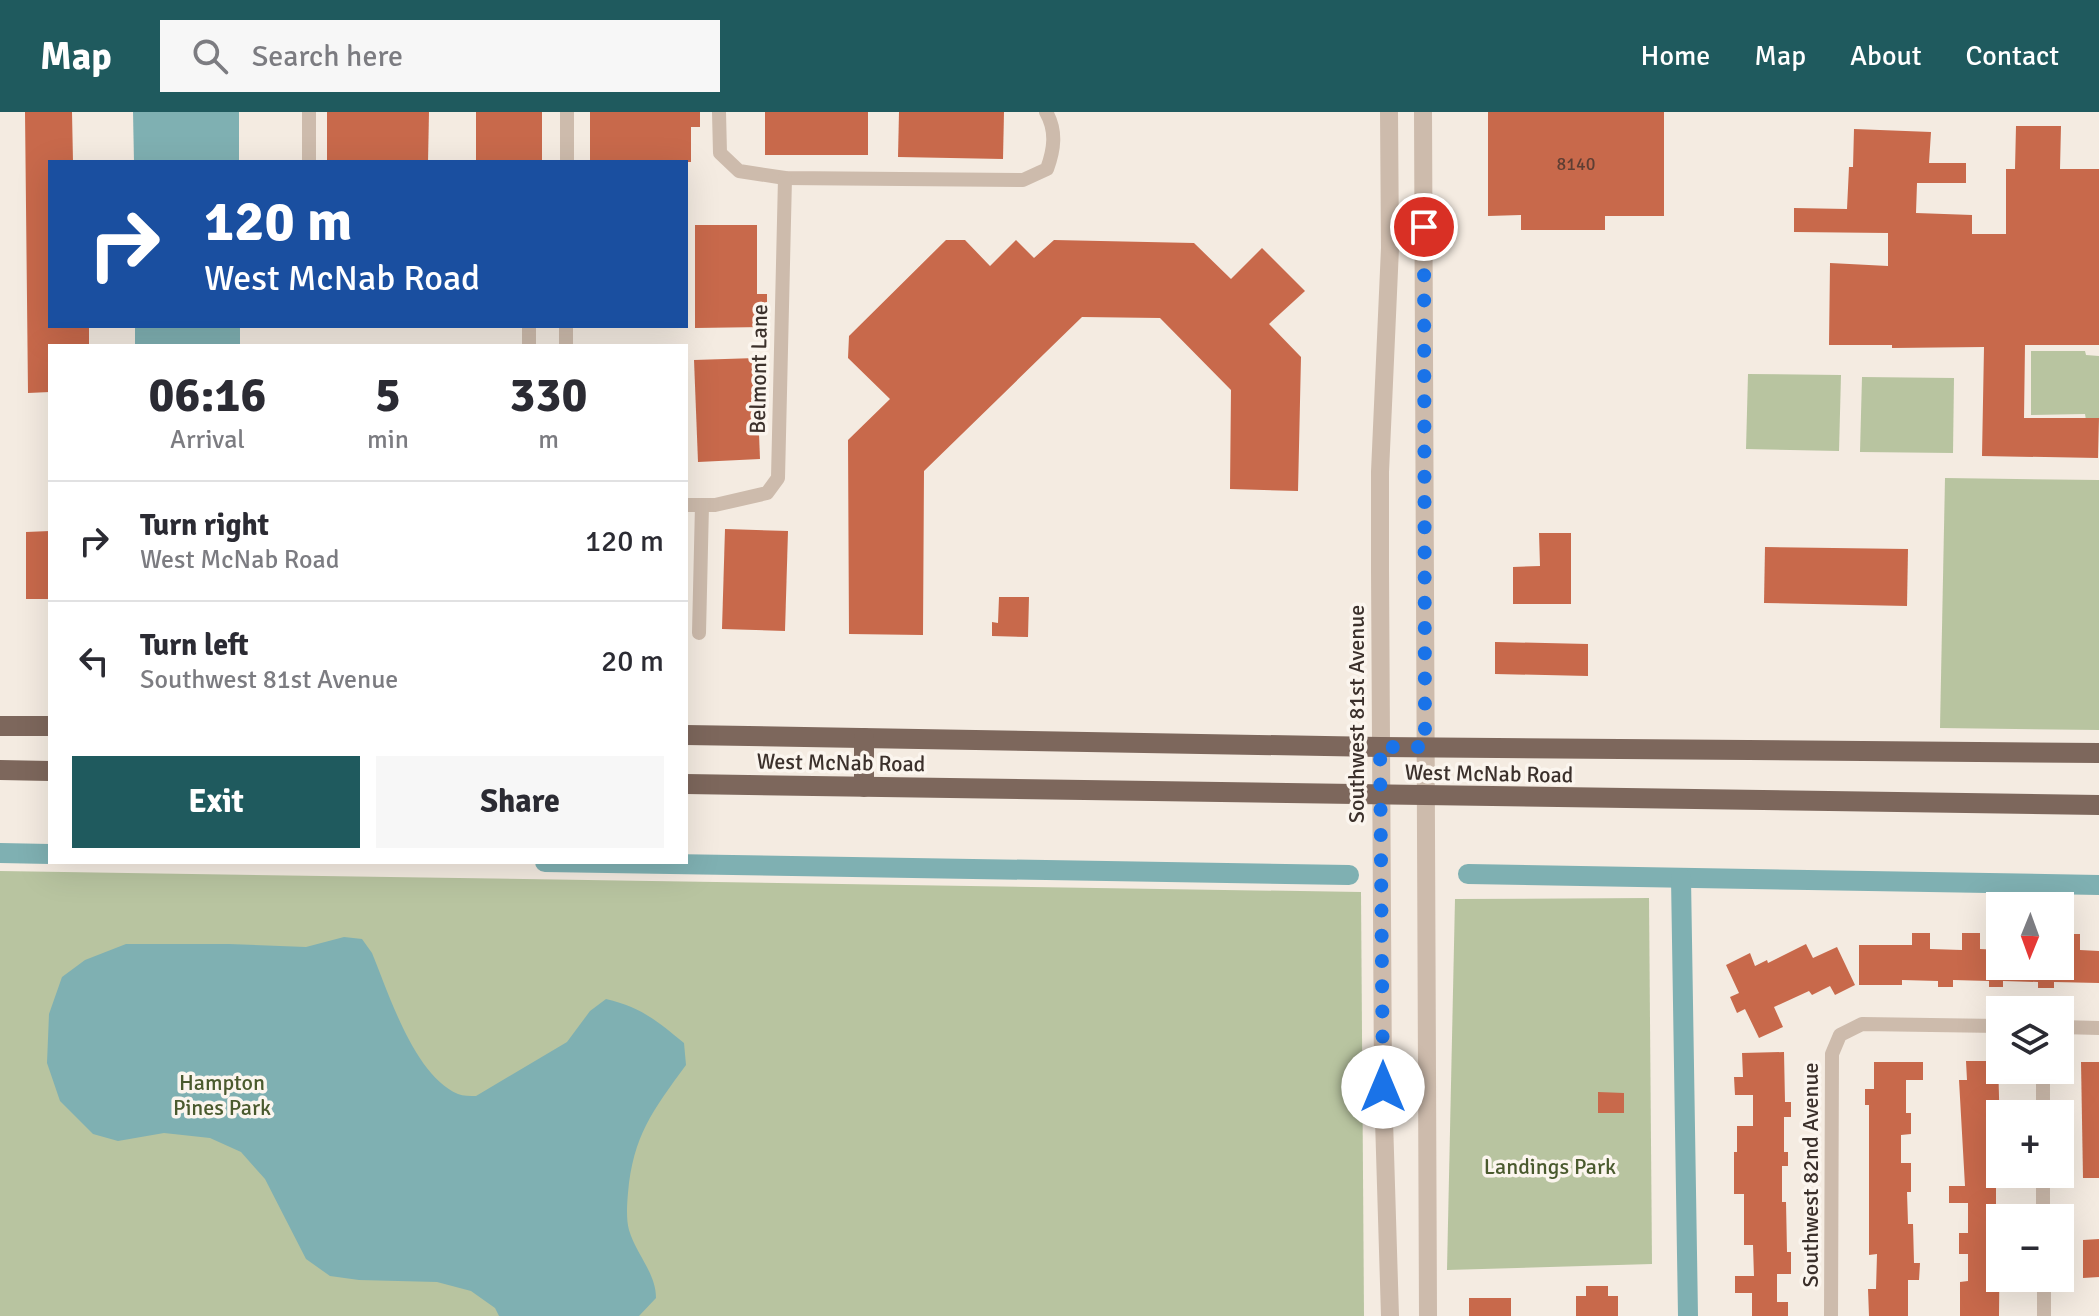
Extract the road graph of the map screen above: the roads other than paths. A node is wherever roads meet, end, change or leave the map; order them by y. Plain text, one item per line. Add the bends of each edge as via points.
1 (309, 112) edge
2 (567, 112) edge
3 (719, 112) edge
4 (1046, 112) edge
5 (1389, 112) edge
6 (1423, 112) edge
7 (309, 160) edge
8 (567, 160) edge
9 (785, 178) junction
10 (688, 505) edge
11 (702, 505) junction
12 (699, 633) dead end
13 (0, 726) edge
14 (48, 726) edge
15 (688, 735) edge
16 (864, 738) junction
17 (1380, 747) junction
18 (1425, 747) junction
19 (2099, 753) edge
20 (0, 770) edge
21 (48, 771) edge
22 (688, 784) edge
23 (864, 787) junction
24 (1380, 795) junction
25 (1425, 796) junction
26 (2099, 805) edge
27 (1986, 1026) edge
28 (2074, 1027) edge
29 (2099, 1028) edge
30 (2044, 1292) edge
31 (1390, 1316) edge
32 (1428, 1316) edge
33 (1831, 1316) edge
34 (2044, 1316) edge

1 - 7 street
2 - 8 street
3 - 9 street via 720,153 739,171
4 - 9 street via 1054,150 1047,169 1023,180
5 - 17 street, Southwest 81st Avenue
6 - 18 street
9 - 11 street, Belmont Lane via 778,478 767,493
10 - 11 street, Belmont Lane
11 - 12 street
13 - 14 main road
15 - 16 main road, West McNab Road
16 - 17 main road, West McNab Road
16 - 23 main road
17 - 18 main road, West McNab Road
17 - 24 street, Southwest 81st Avenue
18 - 19 main road, West McNab Road
18 - 25 street
20 - 21 main road
22 - 23 main road, West McNab Road
23 - 24 main road, West McNab Road
24 - 25 main road, West McNab Road
24 - 31 street, Southwest 81st Avenue
25 - 26 main road, West McNab Road
25 - 32 street
27 - 33 street, Southwest 82nd Avenue via 1862,1024 1840,1035 1832,1054
28 - 29 street
30 - 34 street

